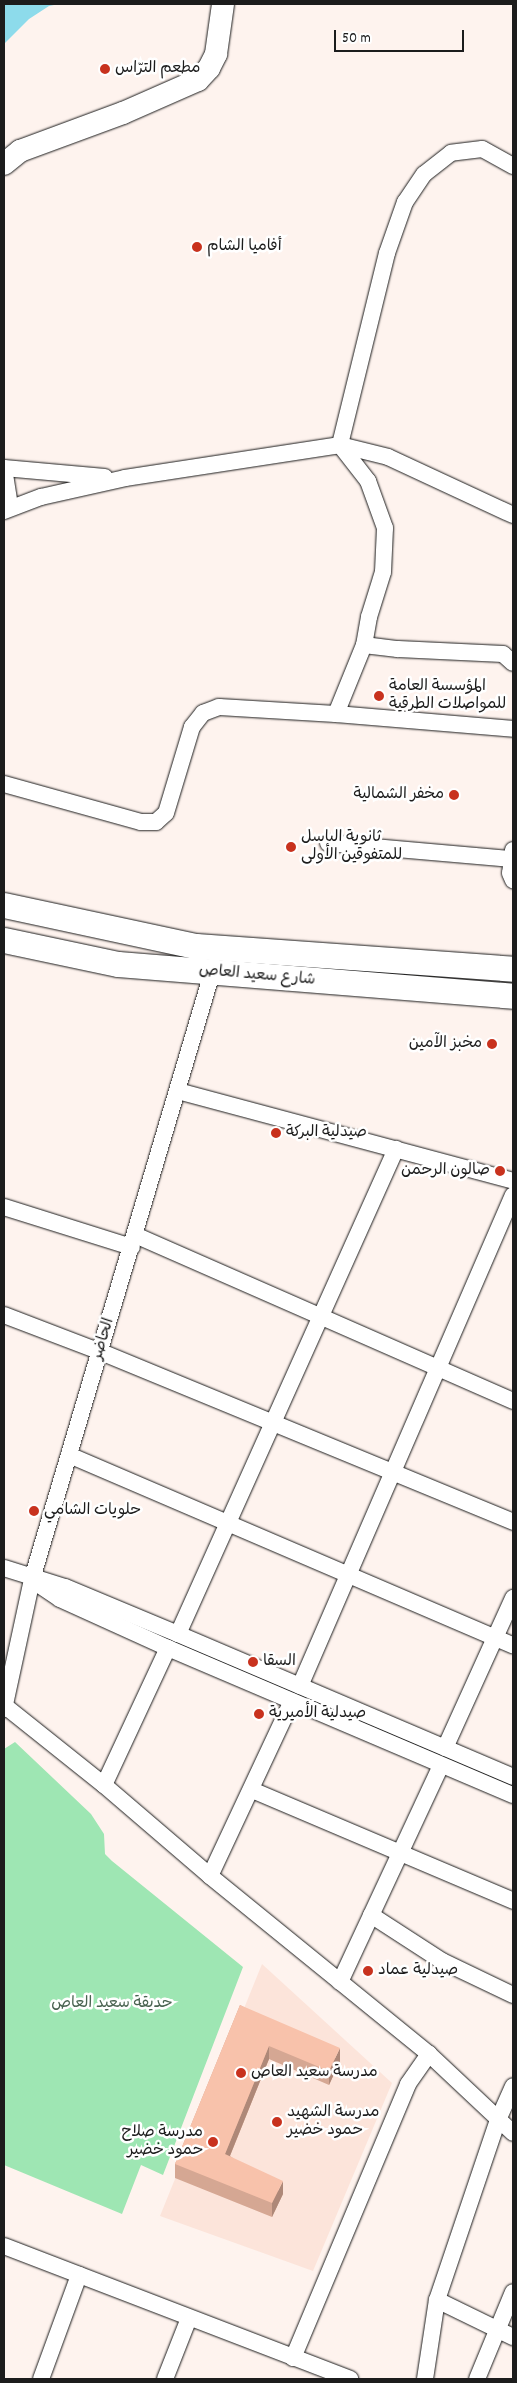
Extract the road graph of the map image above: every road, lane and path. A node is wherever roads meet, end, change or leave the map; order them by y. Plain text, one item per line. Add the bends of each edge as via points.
1 (223, 5) edge
2 (4, 164) edge
3 (513, 166) edge
4 (340, 445) junction
5 (4, 468) edge
6 (125, 478) junction
7 (7, 509) edge
8 (513, 515) edge
9 (364, 645) junction
10 (513, 663) edge
11 (336, 714) junction
12 (513, 729) edge
13 (4, 784) edge
14 (328, 843) dead end
15 (513, 854) edge
16 (513, 880) edge
17 (4, 905) edge
18 (4, 940) edge
19 (513, 969) edge
20 (212, 973) junction
21 (513, 996) edge
22 (178, 1090) junction
23 (396, 1149) junction
24 (513, 1181) edge
25 (513, 1195) edge
26 (4, 1207) edge
27 (133, 1241) junction
28 (4, 1315) edge
29 (321, 1317) junction
30 (101, 1352) junction
31 (439, 1368) junction
32 (513, 1401) edge
33 (273, 1423) junction
34 (69, 1455) junction
35 (393, 1473) junction
36 (513, 1522) edge
37 (228, 1523) junction
38 (4, 1568) edge
39 (348, 1575) junction
40 (32, 1578) junction
41 (513, 1598) edge
42 (178, 1634) junction
43 (496, 1638) junction
44 (513, 1645) edge
45 (168, 1648) junction
46 (7, 1682) edge
47 (300, 1686) junction
48 (292, 1701) junction
49 (5, 1708) edge
50 (446, 1748) junction
51 (441, 1764) junction
52 (513, 1777) edge
53 (104, 1785) junction
54 (252, 1790) junction
55 (513, 1795) edge
56 (400, 1853) junction
57 (210, 1876) junction
58 (513, 1901) edge
59 (371, 1915) junction
60 (340, 1982) junction
61 (513, 1996) edge
62 (429, 2054) junction
63 (513, 2086) edge
64 (498, 2120) junction
65 (513, 2134) edge
66 (4, 2246) edge
67 (79, 2275) junction
68 (513, 2292) edge
69 (436, 2300) junction
70 (189, 2318) junction
71 (497, 2330) junction
72 (513, 2337) edge
73 (293, 2358) junction
74 (42, 2379) edge
75 (165, 2379) edge
76 (350, 2379) edge
77 (424, 2379) edge
78 (477, 2379) edge

1 - 2 main road via 216,54 198,80 123,113 20,151
3 - 4 street via 482,149 451,153 424,174 405,202 388,253
4 - 6 street
4 - 8 street via 388,456
4 - 9 street via 368,481 386,528 383,572
5 - 6 street
5 - 7 street
6 - 7 street via 41,497
9 - 10 street via 503,654
9 - 11 street
11 - 12 street
11 - 13 street via 220,707 203,713 192,727 166,813 156,822 141,822
14 - 15 street
15 - 16 street via 510,873
17 - 19 main road via 196,946
18 - 20 main road, شارع سعيد العاص via 118,964
20 - 21 main road, شارع سعيد العاص
20 - 22 street, الحاضر
22 - 23 street
22 - 27 street, الحاضر
23 - 24 street
23 - 29 street
25 - 31 street
26 - 27 street
27 - 29 street
27 - 30 street, الحاضر
28 - 30 street
29 - 31 street
29 - 33 street
30 - 33 street
30 - 34 street, الحاضر
31 - 32 street
31 - 35 street
33 - 35 street
33 - 37 street
34 - 37 street
34 - 40 street, الحاضر
35 - 36 street
35 - 39 street
37 - 39 street
37 - 42 street
38 - 40 street
39 - 43 street
39 - 47 street
40 - 42 street via 65,1587
40 - 45 street via 60,1599
40 - 46 street, الحاضر
41 - 43 street
42 - 47 street
43 - 44 street
43 - 50 street
45 - 48 street
45 - 53 street
46 - 49 street, الحاضر
47 - 50 street
48 - 51 street
48 - 54 street
49 - 53 street
50 - 52 street
51 - 55 street
51 - 56 street
53 - 57 street
54 - 56 street
54 - 57 street
56 - 58 street
56 - 59 street
57 - 60 street
59 - 60 street
59 - 61 street via 442,1961
60 - 62 street
62 - 64 street
62 - 73 street via 408,2084
63 - 64 street
64 - 65 street
64 - 69 street
66 - 67 street
67 - 70 street
67 - 74 street
68 - 71 street
69 - 71 street
69 - 77 street
70 - 73 street
70 - 75 street
71 - 72 street
71 - 78 street
73 - 76 street

